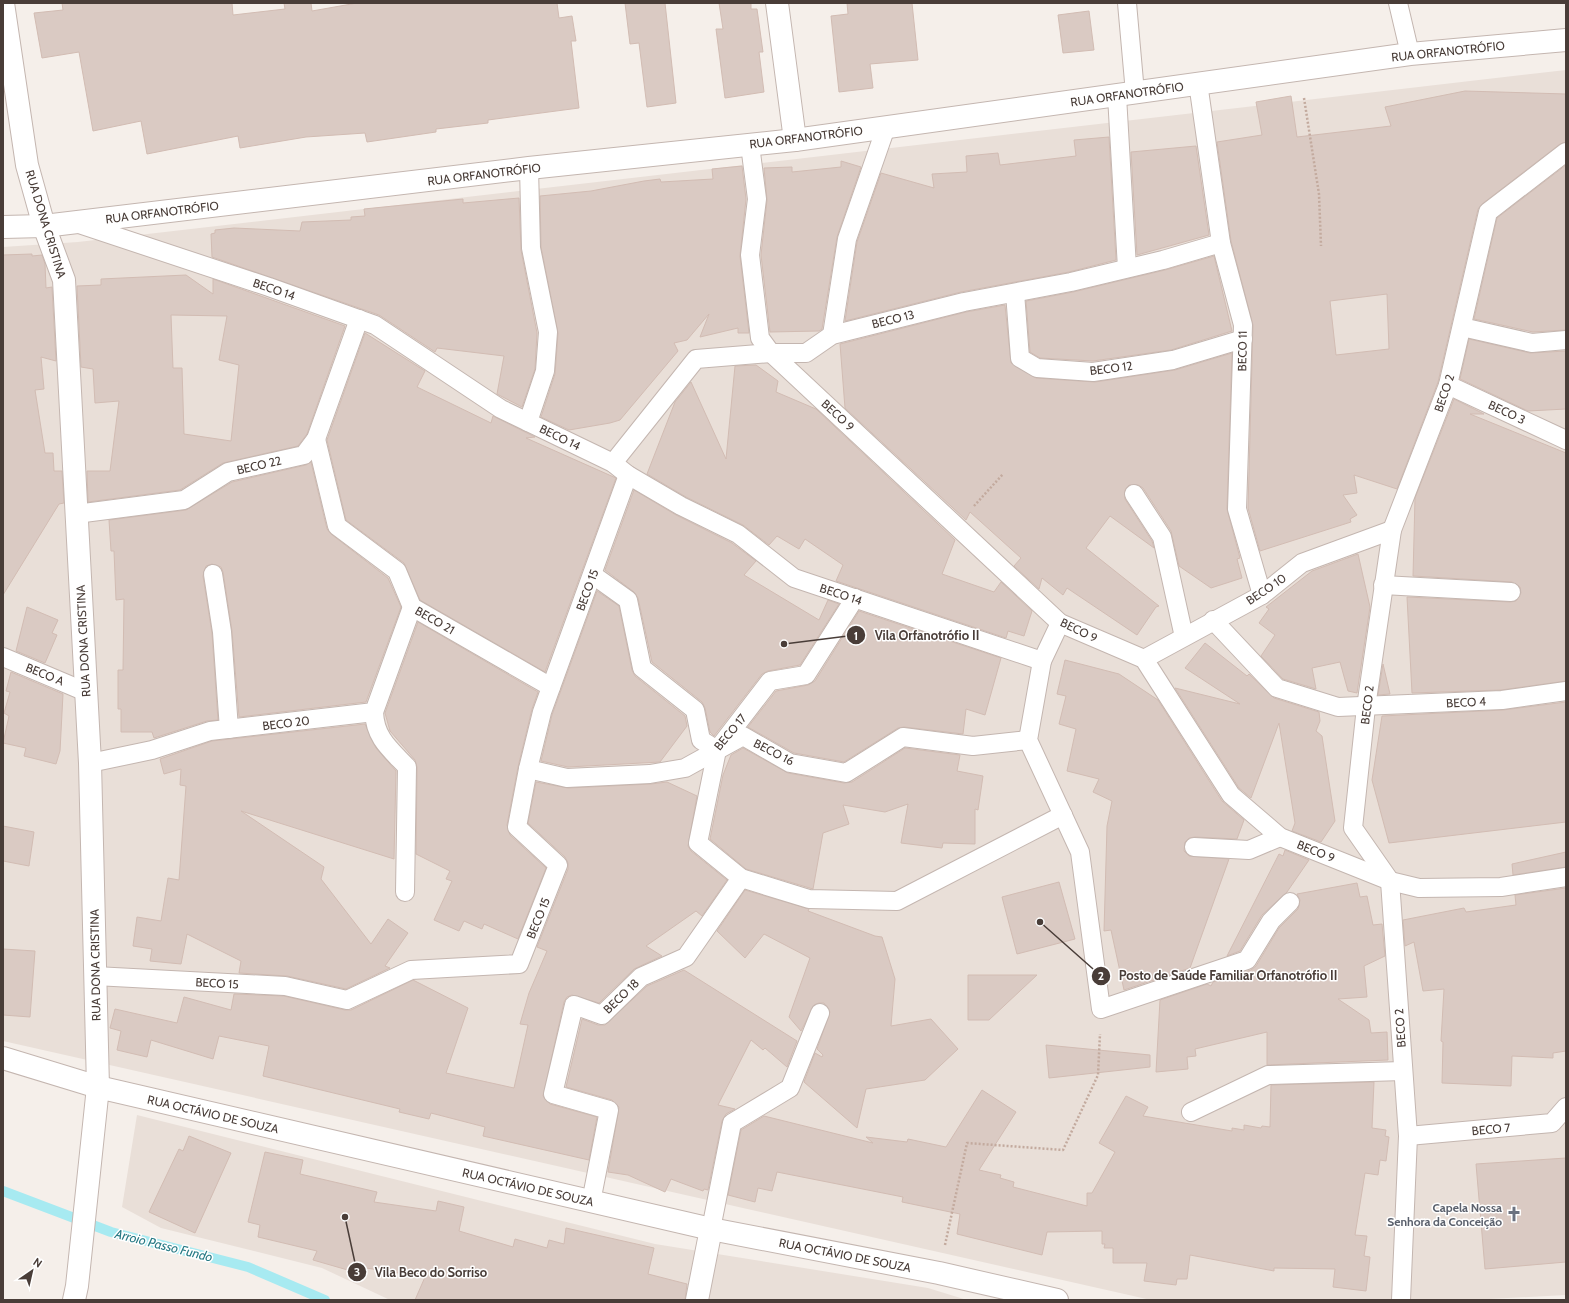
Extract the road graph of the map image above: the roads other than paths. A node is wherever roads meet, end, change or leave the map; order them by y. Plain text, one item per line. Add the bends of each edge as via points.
1 (3, 3) edge
2 (777, 3) edge
3 (1127, 3) edge
4 (1398, 3) edge
5 (1566, 40) edge
6 (1410, 54) junction
7 (1198, 83) junction
8 (1126, 94) junction
9 (886, 127) junction
10 (795, 140) junction
11 (750, 145) junction
12 (1566, 152) edge
13 (529, 168) junction
14 (74, 222) junction
15 (44, 226) junction
16 (3, 227) edge
17 (1221, 243) junction
18 (1127, 268) junction
19 (1015, 293) junction
20 (359, 319) junction
21 (1462, 327) junction
22 (832, 335) junction
23 (1243, 339) junction
24 (1566, 340) edge
25 (771, 353) junction
26 (1448, 385) junction
27 (528, 422) junction
28 (316, 439) junction
29 (1566, 440) edge
30 (613, 463) junction
31 (628, 475) junction
32 (1134, 494) dead end
33 (76, 514) junction
34 (1392, 530) junction
35 (213, 574) dead end
36 (593, 575) junction
37 (1383, 586) junction
38 (1510, 592) dead end
39 (1262, 595) junction
40 (855, 598) junction
41 (412, 607) junction
42 (1213, 620) junction
43 (1060, 622) junction
44 (1184, 637) junction
45 (3, 657) edge
46 (1144, 659) junction
47 (1042, 660) junction
48 (552, 687) junction
49 (1566, 691) edge
50 (86, 692) junction
51 (1366, 707) junction
52 (374, 712) junction
53 (229, 729) junction
54 (1028, 740) junction
55 (718, 750) junction
56 (90, 763) junction
57 (528, 769) junction
58 (1063, 815) junction
59 (1280, 837) junction
60 (1194, 847) dead end
61 (1566, 877) edge
62 (741, 878) junction
63 (1390, 881) junction
64 (405, 892) dead end
65 (1290, 902) dead end
66 (95, 976) junction
67 (820, 1014) dead end
68 (3, 1058) edge
69 (1403, 1071) junction
70 (98, 1087) junction
71 (1566, 1107) edge
72 (1191, 1112) dead end
73 (1408, 1136) junction
74 (591, 1202) junction
75 (711, 1229) junction
76 (77, 1295) edge
77 (697, 1300) edge
78 (1057, 1300) edge
79 (1401, 1300) edge

1 - 15 street, RUA DONA CRISTINA via 27,165
2 - 10 street
3 - 8 lane
4 - 6 lane
5 - 6 street, RUA ORFANOTRÓFIO
6 - 7 street, RUA ORFANOTRÓFIO
7 - 8 street, RUA ORFANOTRÓFIO
7 - 17 lane, BECO 11
8 - 9 street, RUA ORFANOTRÓFIO
8 - 18 lane
9 - 10 street, RUA ORFANOTRÓFIO
9 - 22 lane via 847,239
10 - 11 street, RUA ORFANOTRÓFIO
11 - 13 street, RUA ORFANOTRÓFIO
11 - 25 lane, BECO 9 via 757,199 750,255 760,338
12 - 21 lane, BECO 2 via 1488,212
13 - 14 street, RUA ORFANOTRÓFIO
13 - 27 lane via 532,248 548,332 545,371
14 - 15 street, RUA ORFANOTRÓFIO
14 - 20 lane, BECO 14
15 - 16 street, RUA ORFANOTRÓFIO
15 - 33 street, RUA DONA CRISTINA via 64,280
17 - 18 lane, BECO 13
17 - 23 lane, BECO 11 via 1243,325
18 - 19 lane, BECO 13
19 - 22 lane, BECO 13 via 964,302
19 - 23 lane, BECO 12 via 1020,358 1037,368 1093,372 1173,360
20 - 27 lane, BECO 14 via 375,325 501,409
20 - 28 lane, BECO 22
21 - 24 lane via 1532,343
21 - 26 lane, BECO 2
22 - 25 lane, BECO 13 via 806,352
23 - 39 lane, BECO 11 via 1237,509
25 - 30 lane, BECO 13 via 696,359
25 - 43 lane, BECO 9
26 - 29 lane, BECO 3
26 - 34 lane, BECO 2
27 - 30 lane, BECO 14
28 - 33 lane, BECO 22 via 304,455 228,472 184,500
28 - 41 lane, BECO 21 via 337,526 397,571
30 - 31 lane, BECO 14
31 - 36 lane, BECO 15
31 - 40 lane, BECO 14 via 738,534 794,578
32 - 44 lane via 1162,537
33 - 50 street, RUA DONA CRISTINA
34 - 37 lane, BECO 2
34 - 39 lane, BECO 10 via 1302,563
35 - 53 lane via 222,632
36 - 48 lane, BECO 15
36 - 55 lane via 628,600 642,668 695,710 701,740
37 - 38 lane
37 - 51 lane, BECO 2
39 - 42 lane, BECO 10
40 - 47 lane, BECO 14
40 - 55 lane, BECO 17 via 806,675 770,681
41 - 48 lane, BECO 21
41 - 52 lane
42 - 44 lane, BECO 10
42 - 51 lane, BECO 4 via 1277,688 1338,707
43 - 46 lane, BECO 9
43 - 47 lane
44 - 46 lane, BECO 10
45 - 50 lane, BECO A
46 - 59 lane, BECO 9 via 1231,795
47 - 54 lane
48 - 57 lane, BECO 15 via 542,712
49 - 51 lane, BECO 4 via 1502,700
50 - 56 street, RUA DONA CRISTINA
51 - 63 lane, BECO 2 via 1353,828
52 - 53 lane, BECO 20
52 - 64 lane via 374,726 381,740 407,767
53 - 56 lane, BECO 20 via 210,732 152,750
54 - 55 lane, BECO 16 via 973,746 903,737 846,773 790,763 743,736
54 - 58 lane
55 - 57 lane, BECO 17 via 685,768 650,774 567,778
55 - 62 lane via 698,843
56 - 66 street, RUA DONA CRISTINA
57 - 66 lane, BECO 15 via 517,827 558,865 519,964 411,970 348,1000 284,986
58 - 62 lane via 897,900 809,899
58 - 65 lane via 1080,852 1101,1009 1247,960 1271,921
59 - 60 lane via 1249,850
59 - 63 lane, BECO 9
61 - 63 lane via 1501,887 1419,888
62 - 74 lane, BECO 18 via 686,957 641,977 602,1015 574,1005 553,1094 609,1110
63 - 69 lane, BECO 2
66 - 70 street, RUA DONA CRISTINA
67 - 75 lane via 790,1088 732,1123
68 - 70 street, RUA OCTÁVIO DE SOUZA
69 - 72 lane via 1268,1075
69 - 73 lane, BECO 2
70 - 74 street, RUA OCTÁVIO DE SOUZA
70 - 76 street, RUA DONA CRISTINA
71 - 73 lane, BECO 7 via 1552,1123
73 - 79 lane, BECO 2
74 - 75 street, RUA OCTÁVIO DE SOUZA
75 - 77 street
75 - 78 street, RUA OCTÁVIO DE SOUZA via 939,1273

